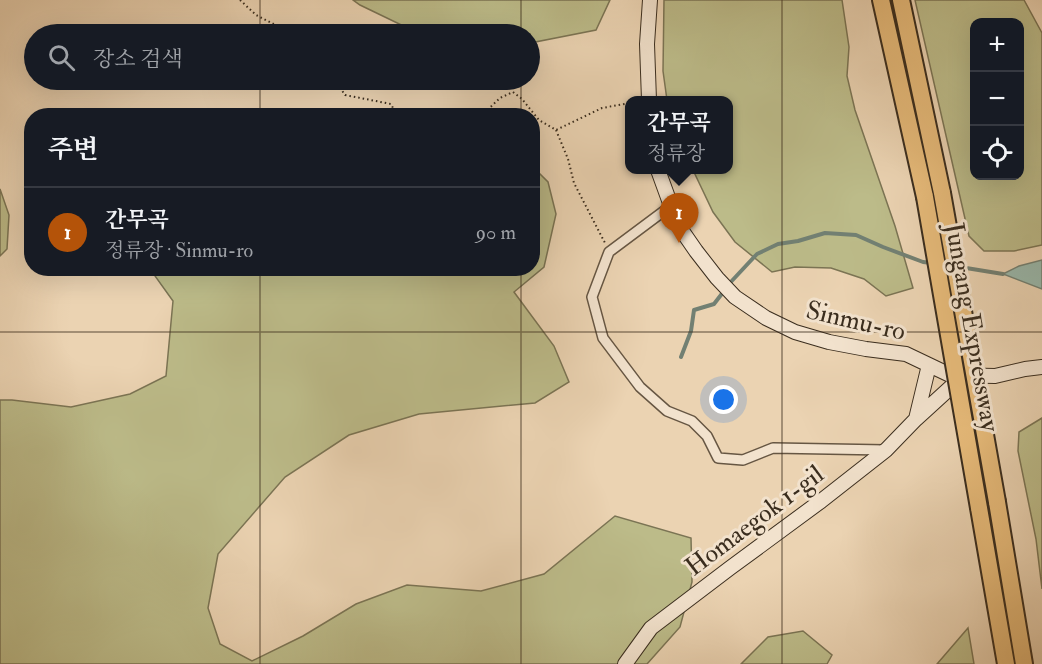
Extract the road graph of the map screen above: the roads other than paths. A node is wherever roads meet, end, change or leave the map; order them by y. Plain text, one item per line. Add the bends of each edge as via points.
1 (650, 0) edge
2 (881, 0) edge
3 (901, 0) edge
4 (649, 96) edge
5 (660, 174) edge
6 (672, 205) junction
7 (929, 365) junction
8 (1042, 367) edge
9 (963, 376) junction
10 (916, 419) junction
11 (886, 450) junction
12 (625, 664) edge
13 (1006, 664) edge
14 (1024, 664) edge

1 - 4 street
2 - 13 highway, Jungang Expressway, bridge via 925,197
3 - 14 highway, Jungang Expressway, bridge via 942,193
5 - 6 street
6 - 7 street, Sinmu-ro via 678,225 717,278 735,297 766,318 829,342 906,354
6 - 11 street via 609,252 592,297 603,338 640,387 667,411 692,421 707,436 718,458 743,460 773,448
7 - 9 street, Sinmu-ro via 950,375
7 - 10 street
8 - 9 street, Sinmu-ro via 995,376
9 - 10 street, Homaegok 1-gil
10 - 11 street, Homaegok 1-gil
11 - 12 street, Homaegok 1-gil via 651,628

